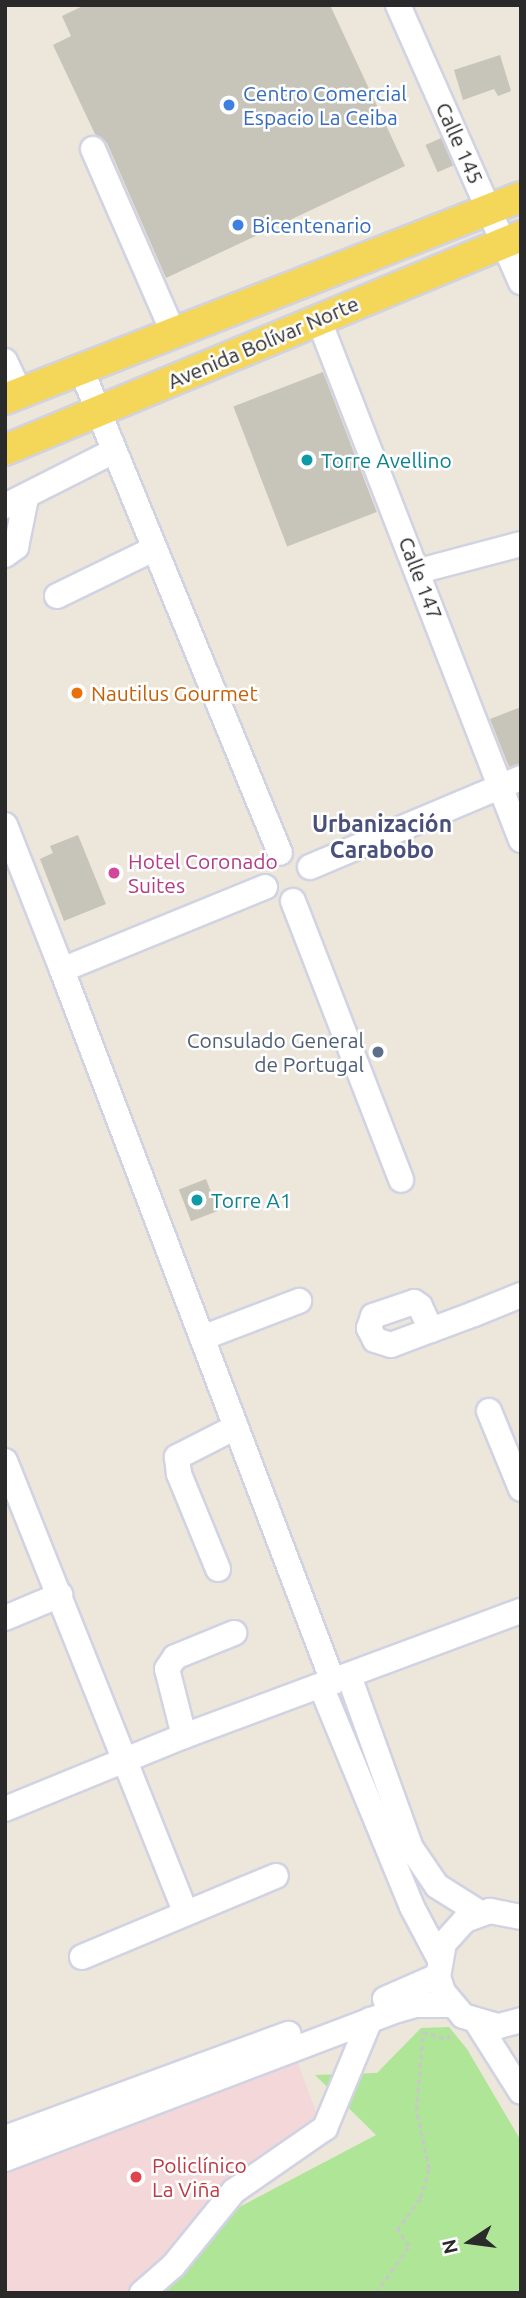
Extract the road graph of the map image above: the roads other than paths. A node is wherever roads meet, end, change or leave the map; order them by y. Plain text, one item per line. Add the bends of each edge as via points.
1 (398, 5) edge
2 (93, 149) dead end
3 (521, 197) edge
4 (489, 209) junction
5 (512, 239) edge
6 (521, 282) edge
7 (318, 318) junction
8 (173, 332) junction
9 (5, 361) edge
10 (81, 369) junction
11 (12, 396) edge
12 (97, 413) junction
13 (5, 450) edge
14 (114, 451) junction
15 (16, 502) edge
16 (521, 544) edge
17 (154, 549) junction
18 (5, 555) edge
19 (419, 571) junction
20 (57, 596) dead end
21 (510, 782) edge
22 (5, 825) edge
23 (521, 840) edge
24 (280, 853) junction
25 (310, 867) junction
26 (265, 887) junction
27 (293, 901) junction
28 (62, 970) junction
29 (401, 1180) dead end
30 (521, 1295) edge
31 (299, 1301) dead end
32 (431, 1331) dead end
33 (202, 1338) junction
34 (489, 1412) dead end
35 (236, 1427) junction
36 (5, 1461) edge
37 (521, 1489) edge
38 (218, 1569) dead end
39 (60, 1595) junction
40 (521, 1611) edge
41 (5, 1618) edge
42 (234, 1633) dead end
43 (334, 1681) junction
44 (184, 1736) junction
45 (127, 1759) junction
46 (5, 1809) edge
47 (276, 1876) dead end
48 (186, 1913) junction
49 (480, 1913) junction
50 (521, 1917) edge
51 (82, 1957) dead end
52 (439, 1967) junction
53 (464, 2015) junction
54 (370, 2020) junction
55 (521, 2020) edge
56 (521, 2092) edge
57 (7, 2149) edge
58 (142, 2293) edge

1 - 4 street, Calle 145
2 - 8 street
3 - 4 main road, Avenida Bolívar Norte
4 - 5 street, Calle 145
4 - 8 main road, Avenida Bolívar Norte
5 - 6 street, Calle 145
5 - 7 main road, Avenida Bolívar Norte
7 - 12 main road, Avenida Bolívar Norte
7 - 19 street, Calle 147
8 - 10 main road, Avenida Bolívar Norte
9 - 11 street
10 - 11 main road, Avenida Bolívar Norte
10 - 12 street
12 - 13 main road, Avenida Bolívar Norte
12 - 14 street
14 - 15 street
14 - 17 street
15 - 18 street via 16,547
16 - 19 street
17 - 20 street
17 - 24 street
19 - 21 street, Calle 147
21 - 23 street, Calle 147
21 - 25 street
22 - 28 street
24 - 25 street via 300,856
24 - 26 street via 265,867
25 - 27 street via 309,888
26 - 27 street via 274,897
26 - 28 street
27 - 29 street
28 - 33 street
30 - 32 street
31 - 33 street
33 - 35 street
34 - 37 street
35 - 38 street via 177,1457 179,1474
35 - 43 street
36 - 39 street
39 - 41 street
39 - 45 street
40 - 43 street
42 - 44 street via 175,1657 167,1669
43 - 44 street
43 - 49 street via 411,1848 437,1886
43 - 52 street via 412,1908
44 - 45 street
45 - 46 street
45 - 48 street
47 - 48 street
48 - 51 street
49 - 50 street via 500,1911
49 - 52 street via 453,1930
52 - 53 street
52 - 57 street via 396,1996
53 - 54 street via 416,2005
53 - 55 street via 499,2026
53 - 56 street
54 - 57 street
54 - 58 street via 318,2137 234,2192 173,2266

